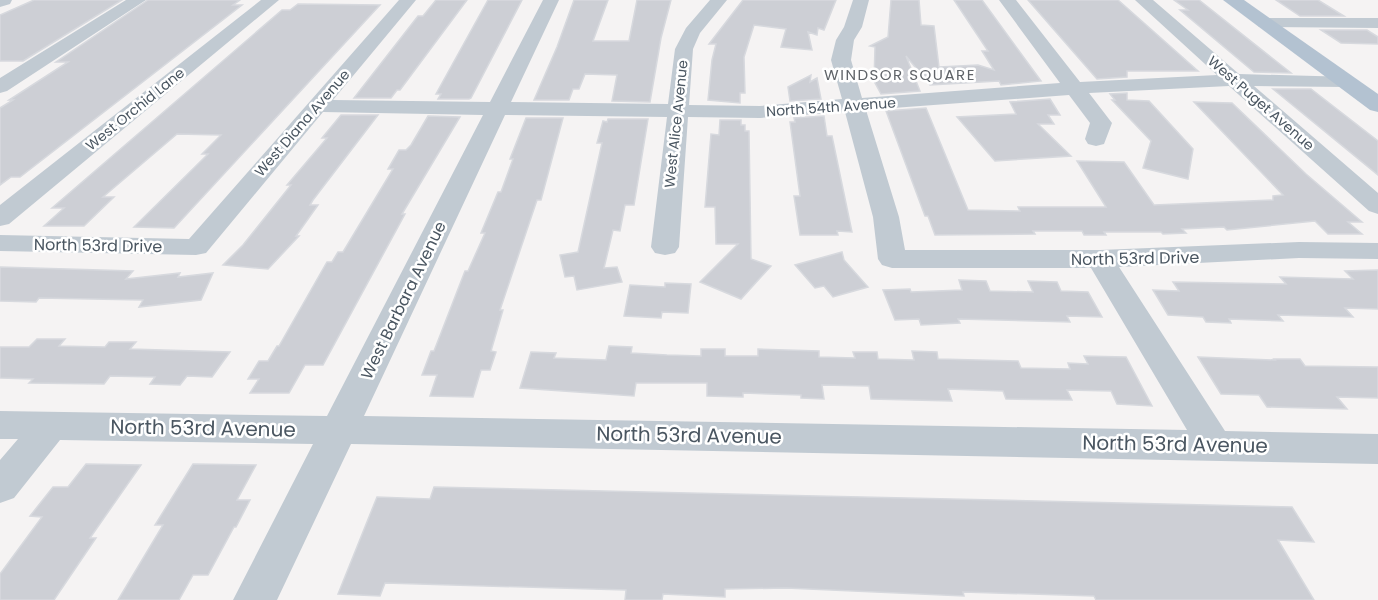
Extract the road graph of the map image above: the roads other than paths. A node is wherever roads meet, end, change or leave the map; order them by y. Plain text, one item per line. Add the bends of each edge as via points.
1 (4, 0) edge
2 (138, 0) edge
3 (271, 0) edge
4 (408, 0) edge
5 (550, 0) edge
6 (861, 0) edge
7 (1007, 0) edge
8 (1143, 0) edge
9 (1232, 0) edge
10 (0, 2) edge
11 (708, 5) edge
12 (1264, 23) junction
13 (1376, 24) edge
14 (1234, 80) junction
15 (1345, 81) junction
16 (0, 87) edge
17 (1075, 88) junction
18 (1378, 105) edge
19 (316, 106) junction
20 (854, 106) junction
21 (498, 108) junction
22 (678, 111) junction
23 (1096, 139) dead end
24 (1378, 206) edge
25 (0, 218) edge
26 (0, 243) edge
27 (196, 247) joint
28 (665, 247) dead end
29 (1378, 251) edge
30 (1100, 260) junction
31 (0, 425) edge
32 (51, 426) junction
33 (338, 429) junction
34 (1214, 444) junction
35 (1378, 449) edge
36 (0, 486) edge
37 (255, 600) edge

1 - 10 street
2 - 16 street
3 - 25 street, West Orchid Lane
4 - 19 street, West Diana Avenue
5 - 21 street, West Barbara Avenue
6 - 20 street via 863,28 841,52
7 - 17 street
8 - 14 street, West Puget Avenue
9 - 12 main road
11 - 22 street, West Alice Avenue via 684,49
12 - 13 street
12 - 15 main road
14 - 15 street, North 54th Avenue
14 - 17 street, North 54th Avenue
14 - 24 street, West Puget Avenue
15 - 18 main road
17 - 20 street, North 54th Avenue
17 - 23 street via 1101,123
19 - 21 street, North 54th Avenue
19 - 27 street, West Diana Avenue
20 - 22 street, North 54th Avenue via 760,112
20 - 30 street, North 53rd Drive via 886,217 892,259
21 - 22 street, North 54th Avenue
21 - 33 street, West Barbara Avenue
22 - 28 street, West Alice Avenue
26 - 27 street, North 53rd Drive
29 - 30 street, North 53rd Drive via 1299,250
30 - 34 street
31 - 32 street, North 53rd Avenue
32 - 33 street, North 53rd Avenue
32 - 36 street
33 - 34 street, North 53rd Avenue
33 - 37 street, West Barbara Avenue
34 - 35 street, North 53rd Avenue

